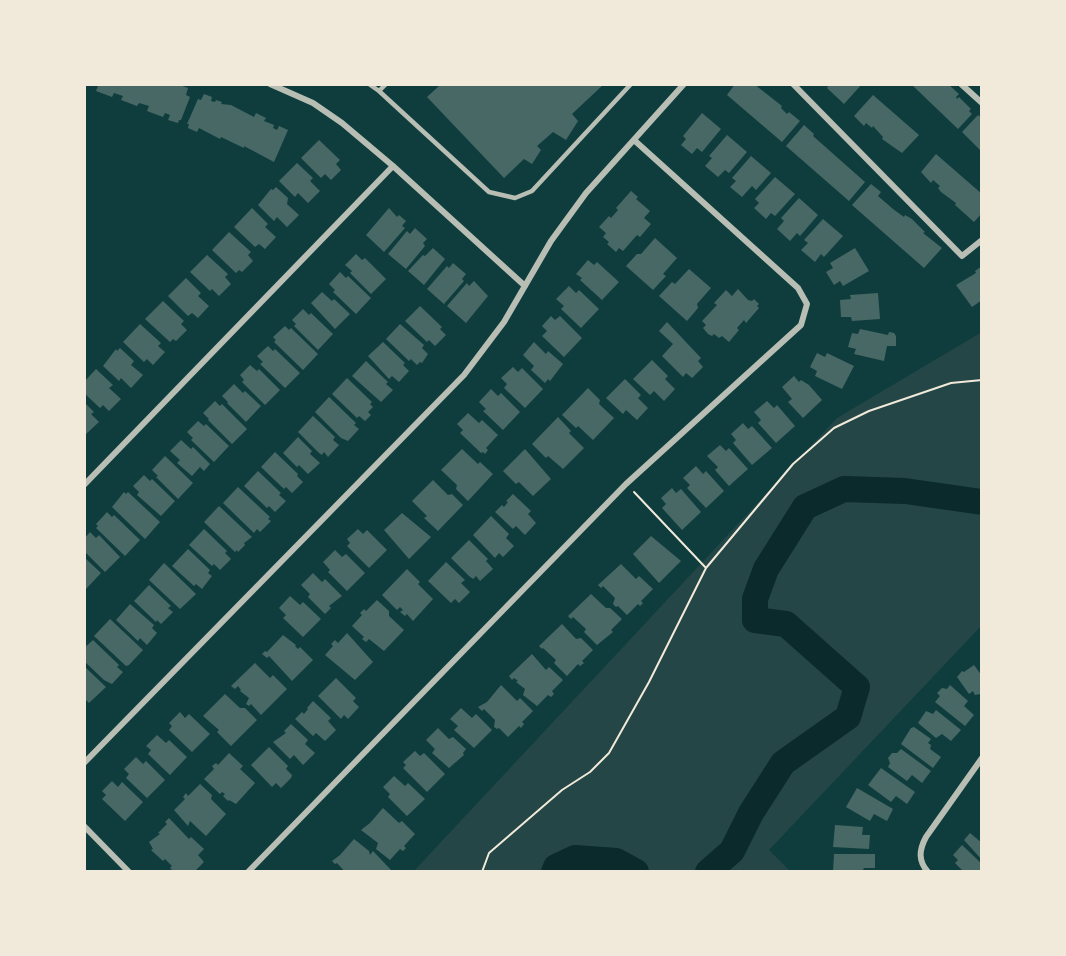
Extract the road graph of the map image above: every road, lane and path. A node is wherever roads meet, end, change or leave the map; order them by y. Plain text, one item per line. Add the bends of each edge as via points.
1 (270, 84) edge
2 (369, 84) edge
3 (386, 84) edge
4 (631, 84) edge
5 (684, 84) edge
6 (961, 84) edge
7 (796, 85) edge
8 (379, 91) junction
9 (982, 103) edge
10 (634, 140) junction
11 (393, 166) junction
12 (982, 240) edge
13 (525, 286) junction
14 (982, 380) edge
15 (626, 483) junction
16 (84, 484) edge
17 (706, 568) junction
18 (982, 758) edge
19 (84, 763) edge
20 (84, 826) edge
21 (129, 872) edge
22 (248, 872) edge
23 (482, 872) edge
24 (928, 872) edge

1 - 11 street via 313,103
2 - 8 lane
3 - 8 lane
4 - 8 lane via 532,191 515,198 489,192
5 - 10 street
6 - 9 street
7 - 12 street via 962,256
10 - 13 street via 586,193
10 - 15 street via 798,288 807,304 801,325
11 - 13 street
11 - 16 street
13 - 19 street via 504,322 464,375
14 - 17 path via 951,383 914,394 834,428 793,464
15 - 17 path
15 - 22 street
17 - 23 path via 609,753 489,853
18 - 24 street via 920,849
20 - 21 street

